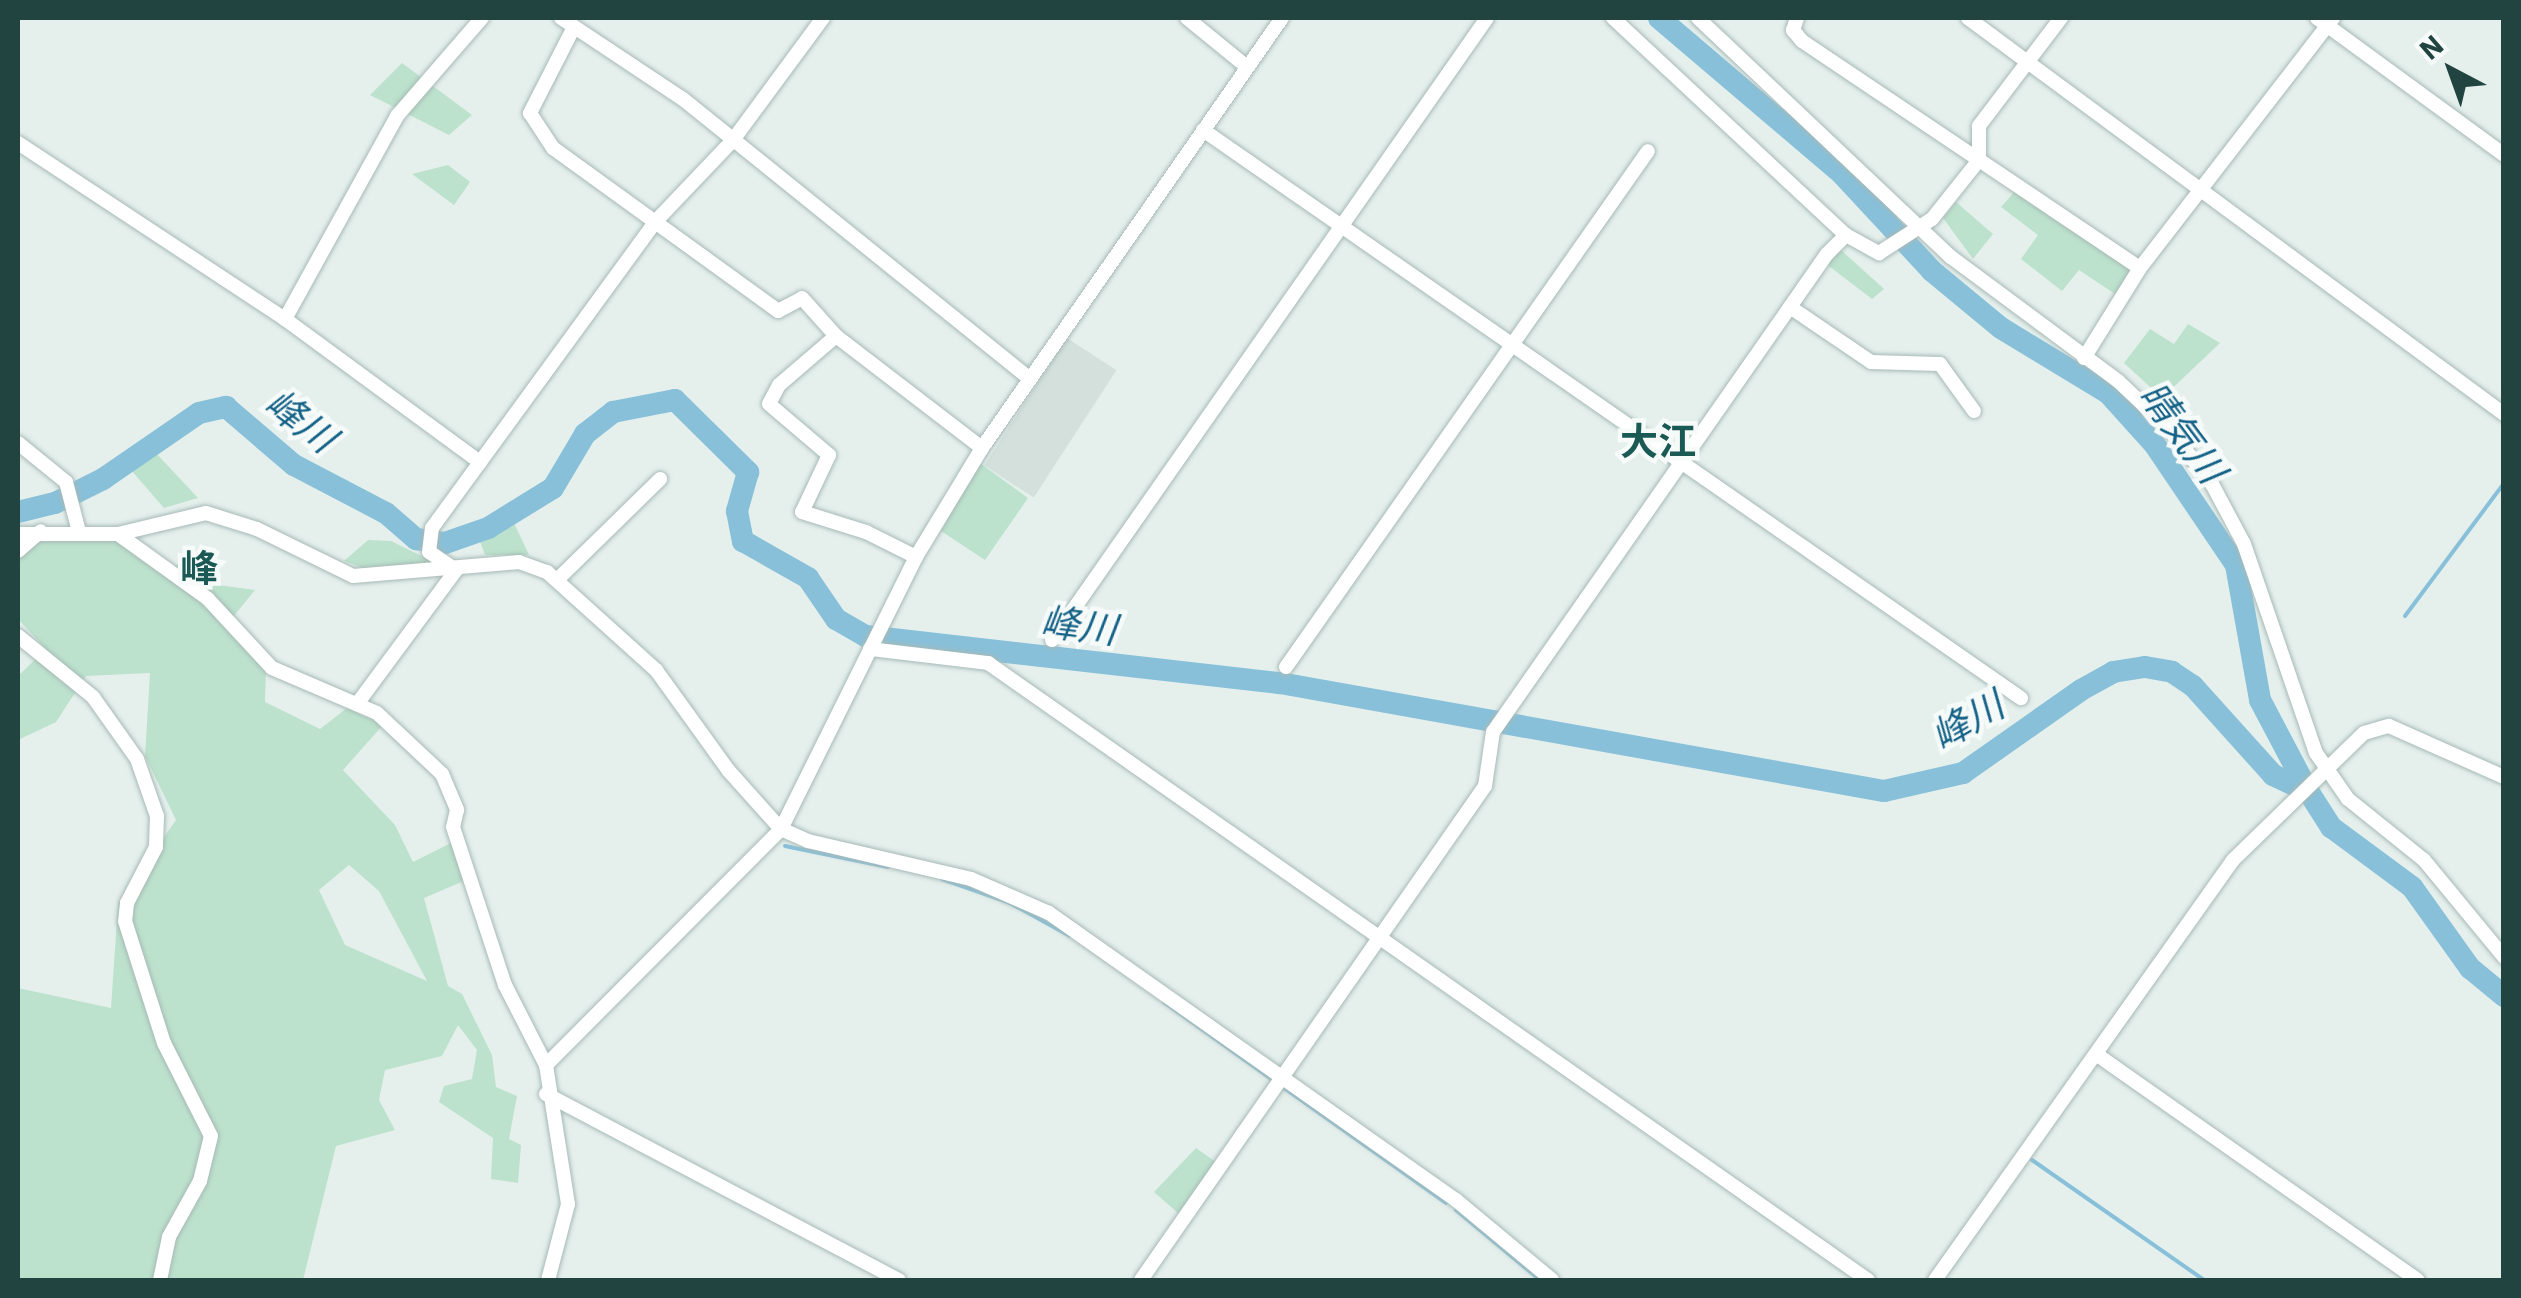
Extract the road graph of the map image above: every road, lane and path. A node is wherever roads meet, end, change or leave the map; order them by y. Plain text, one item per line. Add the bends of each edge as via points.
1 (482, 18) edge
2 (561, 18) edge
3 (823, 18) edge
4 (1187, 18) edge
5 (1282, 18) edge
6 (1487, 18) edge
7 (1614, 18) edge
8 (1698, 18) edge
9 (1797, 18) edge
10 (1968, 18) edge
11 (2061, 18) edge
12 (2326, 20) edge
13 (574, 27) junction
14 (2028, 62) junction
15 (1248, 66) junction
16 (1203, 130) junction
17 (733, 140) junction
18 (18, 143) edge
19 (1648, 151) dead end
20 (2504, 155) edge
21 (1979, 160) junction
22 (2206, 190) junction
23 (656, 222) junction
24 (1341, 226) junction
25 (1916, 227) junction
26 (1846, 235) junction
27 (2140, 268) junction
28 (1790, 307) junction
29 (285, 319) junction
30 (836, 336) junction
31 (1512, 346) junction
32 (2084, 358) junction
33 (1029, 378) junction
34 (1974, 411) dead end
35 (2504, 414) edge
36 (18, 443) edge
37 (982, 448) junction
38 (480, 462) junction
39 (1680, 464) junction
40 (660, 479) dead end
41 (41, 531) junction
42 (79, 532) junction
43 (18, 534) edge
44 (118, 534) junction
45 (18, 551) edge
46 (916, 557) junction
47 (456, 570) junction
48 (558, 578) junction
49 (18, 636) edge
50 (1052, 640) dead end
51 (870, 649) junction
52 (1286, 668) dead end
53 (2021, 698) dead end
54 (357, 704) junction
55 (2325, 773) junction
56 (2504, 777) edge
57 (780, 829) junction
58 (1380, 937) junction
59 (2504, 957) edge
60 (2096, 1054) junction
61 (546, 1065) junction
62 (1283, 1076) junction
63 (546, 1094) junction
64 (160, 1280) edge
65 (548, 1280) edge
66 (898, 1280) edge
67 (1141, 1280) edge
68 (1552, 1280) edge
69 (1868, 1280) edge
70 (1935, 1280) edge
71 (2417, 1280) edge

1 - 29 street via 397,116
2 - 13 street
3 - 17 street
4 - 15 street
5 - 15 street
6 - 24 street
7 - 26 street
8 - 25 street
9 - 21 street via 1793,30 1802,41
10 - 14 street
11 - 14 street
12 - 20 street
12 - 22 street
13 - 17 street
13 - 23 street via 530,113 532,123 552,148
14 - 21 street via 1979,126
14 - 22 street
15 - 16 street
16 - 24 street
16 - 33 street
17 - 23 street
17 - 33 street
18 - 29 street
19 - 31 street
21 - 25 street via 1932,220
21 - 27 street
22 - 27 street
22 - 35 street
23 - 30 street via 778,311 802,298
23 - 38 street
24 - 31 street
24 - 50 street
25 - 26 street via 1878,254
25 - 32 street
26 - 28 street
27 - 32 street
28 - 34 street via 1871,362 1940,364
28 - 39 street
29 - 38 street
30 - 37 street
30 - 46 street via 779,385 770,404 829,455 802,512
31 - 39 street
31 - 52 street
32 - 55 street via 2146,406 2212,484 2253,565 2295,705
33 - 37 street
36 - 42 street via 66,482
37 - 46 street
38 - 47 street via 428,536 428,552
39 - 53 street
39 - 58 street via 1493,732 1485,786
40 - 48 street
41 - 42 street
41 - 43 street
41 - 45 street
42 - 44 street
44 - 47 street via 206,513 258,529 352,576
44 - 54 street via 208,599 280,674
46 - 51 street
47 - 48 street via 519,562
47 - 54 street
48 - 57 street via 656,670
49 - 64 street via 93,697 137,760 157,816 156,846 127,903 126,922 164,1043 211,1136 200,1181 169,1237
51 - 57 street
51 - 58 street via 988,663
54 - 61 street via 413,740 451,790 453,827 505,985
55 - 56 street via 2364,733 2389,726
55 - 59 street via 2374,824 2424,860
55 - 60 street via 2233,860
57 - 61 street
57 - 62 street via 972,879 1049,913
58 - 62 street
58 - 69 street
60 - 70 street
60 - 71 street
61 - 63 street
62 - 67 street
62 - 68 street via 1456,1200
63 - 65 street via 568,1204
63 - 66 street

